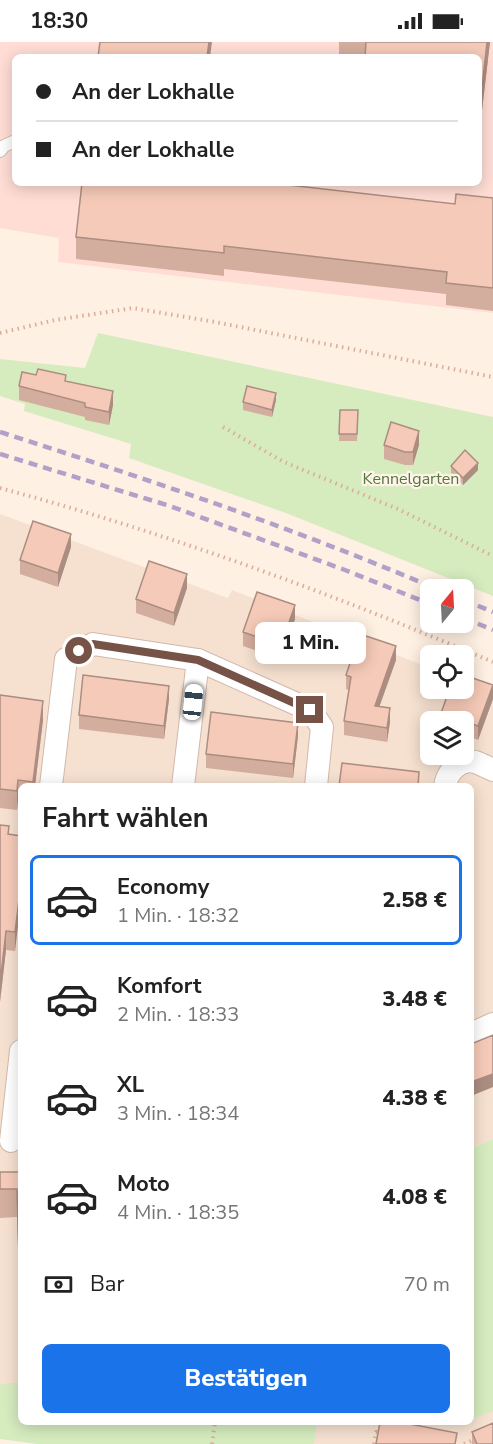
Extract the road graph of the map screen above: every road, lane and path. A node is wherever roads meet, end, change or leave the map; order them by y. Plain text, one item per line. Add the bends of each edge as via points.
1 (12, 142) edge
2 (0, 151) edge
3 (0, 333) edge
4 (493, 376) edge
5 (224, 427) dead end
6 (0, 488) edge
7 (493, 556) edge
8 (198, 660) junction
9 (493, 662) edge
10 (493, 770) edge
11 (51, 783) edge
12 (183, 783) edge
13 (316, 783) edge
14 (445, 783) edge
15 (493, 1024) edge
16 (474, 1033) edge
17 (18, 1078) edge
18 (11, 1141) edge
19 (215, 1425) edge
20 (386, 1434) edge
21 (483, 1436) edge
22 (212, 1444) edge
23 (374, 1444) edge
24 (464, 1444) edge

1 - 2 lane
3 - 4 path via 133,308
5 - 7 path via 284,462 398,508
6 - 9 path via 69,506 239,563
8 - 11 street via 93,644 66,660
8 - 12 street
8 - 13 street via 310,710 322,727
10 - 14 street via 472,761 456,765
15 - 16 street
17 - 18 street
19 - 22 path
20 - 23 path via 376,1432
21 - 24 path

